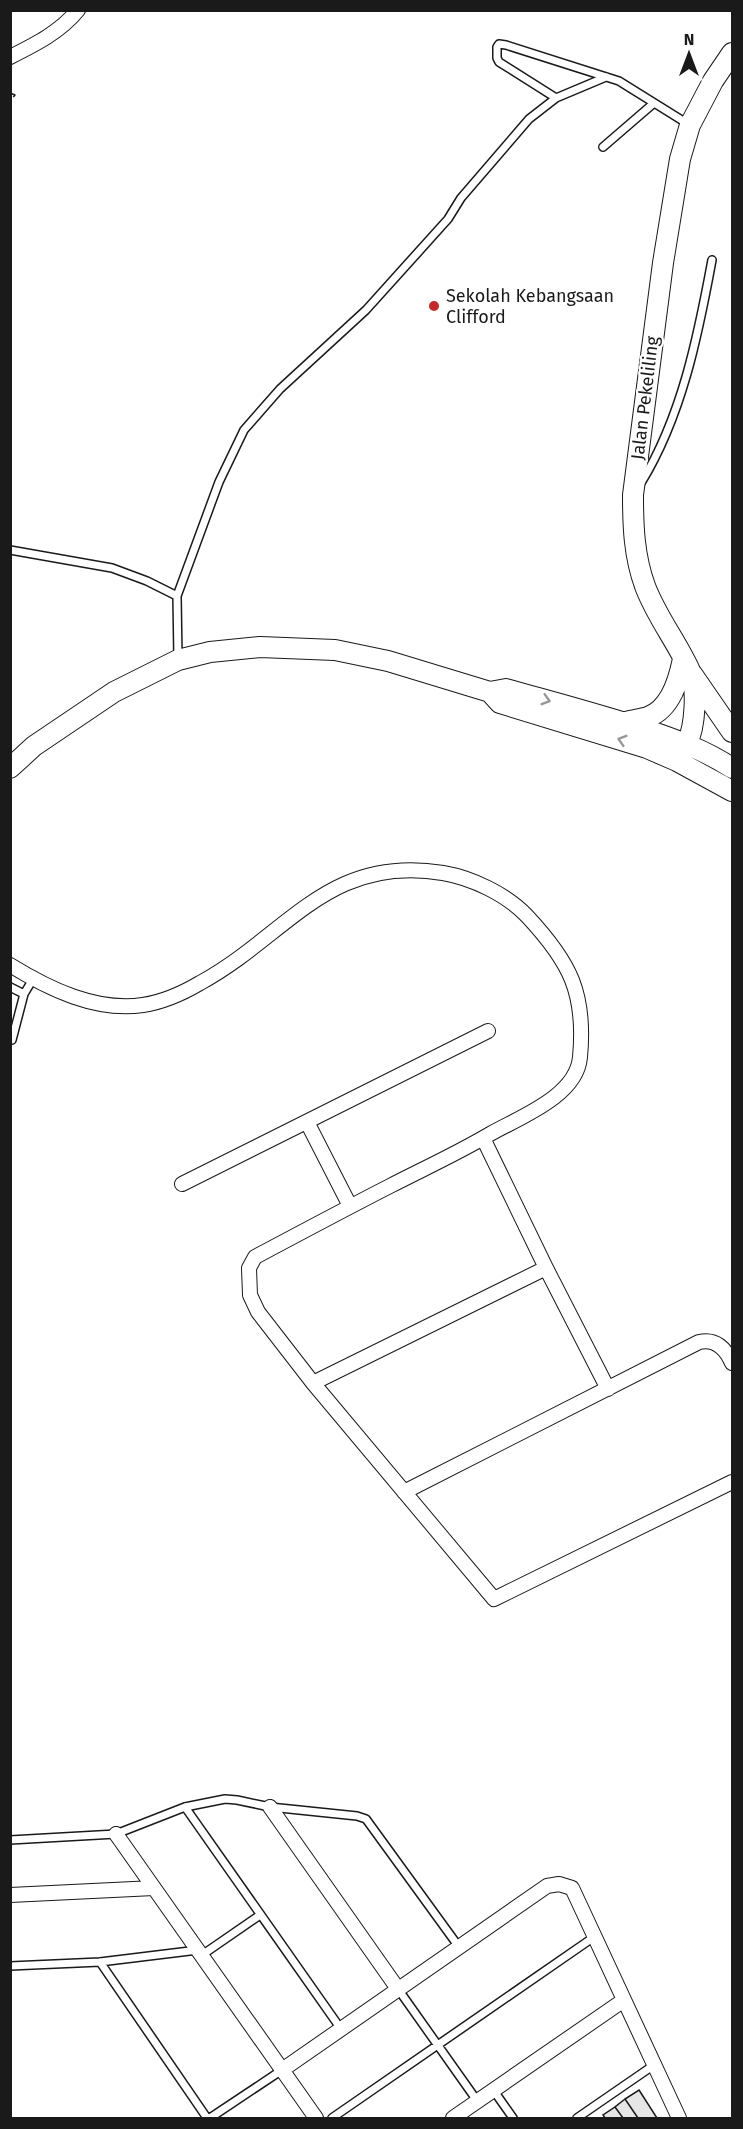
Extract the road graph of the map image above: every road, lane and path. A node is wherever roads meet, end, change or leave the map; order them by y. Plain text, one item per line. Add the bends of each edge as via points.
1 (78, 10) edge
2 (732, 53) edge
3 (10, 57) edge
4 (606, 77) junction
5 (556, 99) junction
6 (654, 103) junction
7 (690, 125) junction
8 (603, 147) dead end
9 (712, 260) dead end
10 (633, 495) junction
11 (10, 550) edge
12 (177, 596) junction
13 (178, 660) junction
14 (687, 666) junction
15 (490, 692) junction
16 (622, 722) junction
17 (732, 732) edge
18 (687, 743) junction
19 (647, 748) junction
20 (10, 768) edge
21 (732, 768) edge
22 (702, 773) junction
23 (732, 790) edge
24 (10, 965) edge
25 (33, 979) junction
26 (10, 987) edge
27 (24, 994) junction
28 (489, 1031) dead end
29 (12, 1040) dead end
30 (307, 1122) junction
31 (483, 1138) junction
32 (182, 1184) dead end
33 (350, 1206) junction
34 (546, 1268) junction
35 (732, 1363) edge
36 (313, 1383) junction
37 (608, 1389) junction
38 (732, 1482) edge
39 (404, 1492) junction
40 (185, 1807) junction
41 (270, 1807) junction
42 (116, 1834) junction
43 (10, 1840) edge
44 (154, 1888) junction
45 (10, 1895) edge
46 (260, 1915) junction
47 (594, 1936) junction
48 (459, 1947) junction
49 (200, 1953) junction
50 (100, 1962) junction
51 (10, 1966) edge
52 (398, 1989) junction
53 (624, 2000) junction
54 (341, 2029) junction
55 (437, 2045) junction
56 (654, 2065) junction
57 (282, 2070) junction
58 (494, 2091) junction
59 (477, 2102) junction
60 (208, 2118) edge
61 (316, 2118) edge
62 (332, 2118) edge
63 (453, 2118) edge
64 (513, 2118) edge
65 (577, 2118) edge
66 (679, 2118) edge

1 - 3 street via 67,24
2 - 7 street, Jalan Pekeliling
4 - 5 lane
4 - 5 lane via 499,44 495,50 500,62
4 - 6 lane
5 - 12 lane via 529,119 461,198 448,219 366,310 280,389 244,430 219,482
6 - 7 lane
6 - 8 lane
7 - 10 street, Jalan Pekeliling via 678,170 663,263
9 - 10 lane via 699,335 676,407 650,468
10 - 14 street, Jalan Pekeliling via 633,528 645,586
11 - 12 lane via 112,568
12 - 13 lane
13 - 15 street via 260,647 335,650 388,661
13 - 20 street via 114,692 33,746
14 - 16 street via 658,711 650,717
14 - 17 street
14 - 18 street, Jalan Pekeliling via 694,722
15 -> 16 street via 506,688
19 -> 15 street via 501,703
16 - 18 street
18 - 19 street
18 - 21 street
18 - 22 street
19 - 22 street
22 - 23 street
24 - 25 street
25 - 27 lane
25 - 31 street via 96,1003 119,1007 155,1002 220,972 321,895 345,882 396,870 454,875 488,888 519,908 546,936 564,961 581,1014 579,1067 573,1079 561,1093
26 - 27 lane
27 - 29 lane
28 - 30 street
30 - 32 street
30 - 33 street
31 - 33 street
31 - 34 street
33 - 36 street via 255,1257 249,1268 250,1295 258,1312
34 - 36 street
34 - 37 street
35 - 37 street via 721,1346 699,1342
36 - 39 street
37 - 39 street
38 - 39 street via 494,1599
40 - 41 lane via 225,1799
40 - 42 lane
40 - 46 lane
41 - 48 lane via 366,1819
41 - 52 street
42 - 43 lane
42 - 44 street
44 - 45 street
44 - 49 street
46 - 49 lane
46 - 54 lane
47 - 48 street via 572,1888 559,1884 547,1886
47 - 53 street
47 - 55 lane
48 - 52 street
49 - 50 lane
49 - 57 street
50 - 51 lane
50 - 60 lane
52 - 54 street
52 - 55 lane
53 - 56 street
53 - 58 street
54 - 57 street
55 - 59 lane
55 - 62 lane
56 - 65 lane
56 - 66 street
57 - 60 lane
57 - 61 street
58 - 59 street
58 - 64 lane
59 - 63 street

